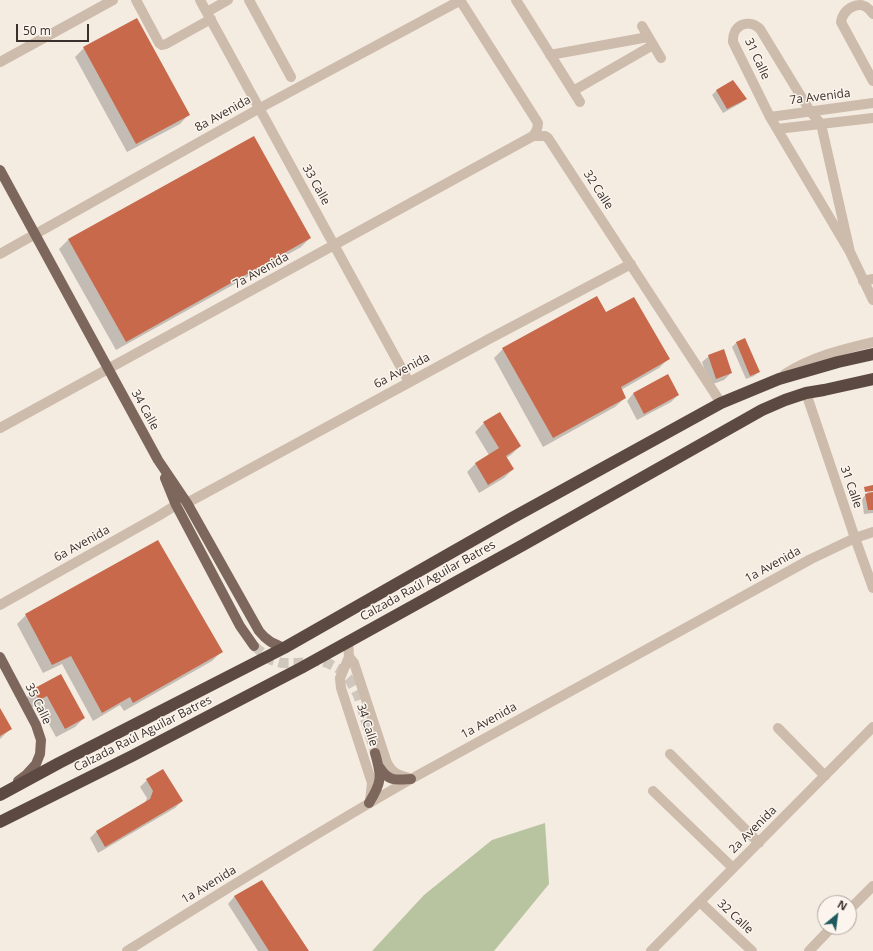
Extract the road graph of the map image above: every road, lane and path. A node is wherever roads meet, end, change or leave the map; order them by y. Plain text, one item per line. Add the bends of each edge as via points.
1 (113, 0) edge
2 (136, 0) edge
3 (200, 0) edge
4 (228, 0) edge
5 (249, 0) edge
6 (461, 0) edge
7 (516, 0) edge
8 (873, 14) edge
9 (209, 15) junction
10 (642, 26) dead end
11 (648, 36) junction
12 (653, 46) junction
13 (550, 55) junction
14 (661, 58) dead end
15 (0, 62) edge
16 (291, 78) dead end
17 (873, 81) edge
18 (572, 91) junction
19 (580, 102) dead end
20 (873, 103) edge
21 (260, 108) junction
22 (810, 111) junction
23 (770, 117) junction
24 (873, 118) edge
25 (821, 124) junction
26 (777, 129) junction
27 (533, 136) junction
28 (0, 170) edge
29 (35, 235) junction
30 (334, 245) junction
31 (850, 252) junction
32 (0, 254) edge
33 (631, 264) junction
34 (868, 280) edge
35 (873, 300) edge
36 (873, 342) edge
37 (873, 354) edge
38 (108, 369) junction
39 (779, 378) junction
40 (873, 379) edge
41 (409, 382) junction
42 (806, 393) junction
43 (721, 403) junction
44 (0, 428) edge
45 (158, 460) junction
46 (187, 503) junction
47 (176, 505) junction
48 (873, 532) edge
49 (855, 538) junction
50 (873, 588) edge
51 (0, 605) edge
52 (348, 641) junction
53 (254, 646) tunnel mouth
54 (284, 648) junction
55 (0, 657) edge
56 (349, 657) junction
57 (360, 681) junction
58 (341, 688) junction
59 (873, 727) edge
60 (778, 728) dead end
61 (375, 754) tunnel mouth
62 (670, 754) dead end
63 (380, 768) junction
64 (825, 776) junction
65 (411, 779) junction
66 (653, 791) dead end
67 (0, 795) edge
68 (369, 803) junction
69 (0, 822) edge
70 (759, 843) junction
71 (733, 868) junction
72 (873, 886) edge
73 (700, 902) junction
74 (857, 902) edge
75 (824, 935) edge
76 (127, 951) edge
77 (651, 951) edge
78 (752, 951) edge
79 (809, 951) edge

1 - 15 street
2 - 9 street via 158,43 162,45
3 - 9 street, 33 Calle
4 - 9 street
5 - 16 street
6 - 21 street, 8a Avenida
6 - 27 street via 538,123
7 - 13 street
8 - 17 street via 863,5 856,5 844,13 841,22
9 - 21 street, 33 Calle
10 - 11 street
11 - 12 street
11 - 13 street
12 - 14 street
12 - 18 street
13 - 18 street
18 - 19 street
20 - 22 street, 7a Avenida
21 - 29 street, 8a Avenida
21 - 30 street, 33 Calle
22 - 23 street, 7a Avenida
22 - 23 street, 31 Calle via 760,29 747,24 735,29 733,42
22 - 25 street, 31 Calle
23 - 26 street, 31 Calle
24 - 25 street
25 - 26 street
25 - 31 street, 31 Calle
26 - 31 street, 31 Calle
27 - 30 street, 7a Avenida
27 - 33 street, 32 Calle via 548,138
28 - 29 main road, 34 Calle
29 - 32 street, 8a Avenida
29 - 38 main road, 34 Calle
30 - 38 street, 7a Avenida
30 - 41 street, 33 Calle
31 - 34 street, 31 Calle
33 - 41 street, 6a Avenida
33 - 43 street, 32 Calle
34 - 35 street, 31 Calle
36 - 39 street via 837,351 793,369
37 - 39 highway, Calzada Raúl Aguilar Batres
38 - 44 street, 7a Avenida
38 - 45 main road, 34 Calle
39 - 43 highway, Calzada Raúl Aguilar Batres
40 - 42 highway, Calzada Raúl Aguilar Batres
41 - 46 street, 6a Avenida
42 - 49 street, 31 Calle
42 - 52 highway, Calzada Raúl Aguilar Batres via 762,410
43 - 54 highway, Calzada Raúl Aguilar Batres
45 - 46 main road, 34 Calle
45 - 47 main road
46 - 54 main road, 34 Calle via 259,631 271,643
47 - 51 street, 6a Avenida
47 - 53 main road via 240,626
48 - 49 street, 1a Avenida
49 - 50 street, 31 Calle
49 - 65 street, 1a Avenida via 811,559
52 - 56 street, 34 Calle
52 - 69 highway, Calzada Raúl Aguilar Batres via 132,756
54 - 67 highway, Calzada Raúl Aguilar Batres
55 - 67 main road, 35 Calle via 36,725 41,740 36,764
56 - 57 street, 34 Calle via 354,663
56 - 58 street, 34 Calle via 340,678
57 - 58 street via 357,678 348,678
57 - 65 street, 34 Calle via 387,763 397,774
58 - 68 street, 34 Calle via 372,783
59 - 64 street, 2a Avenida
60 - 64 street
61 - 63 main road
62 - 70 street
63 - 65 main road via 390,779
63 - 68 main road via 380,783
64 - 70 street, 2a Avenida
65 - 68 street, 1a Avenida
66 - 71 street
68 - 76 street, 1a Avenida
70 - 71 street, 2a Avenida
71 - 73 street, 2a Avenida
72 - 74 street
73 - 77 street, 2a Avenida
73 - 78 street, 32 Calle
75 - 79 street

